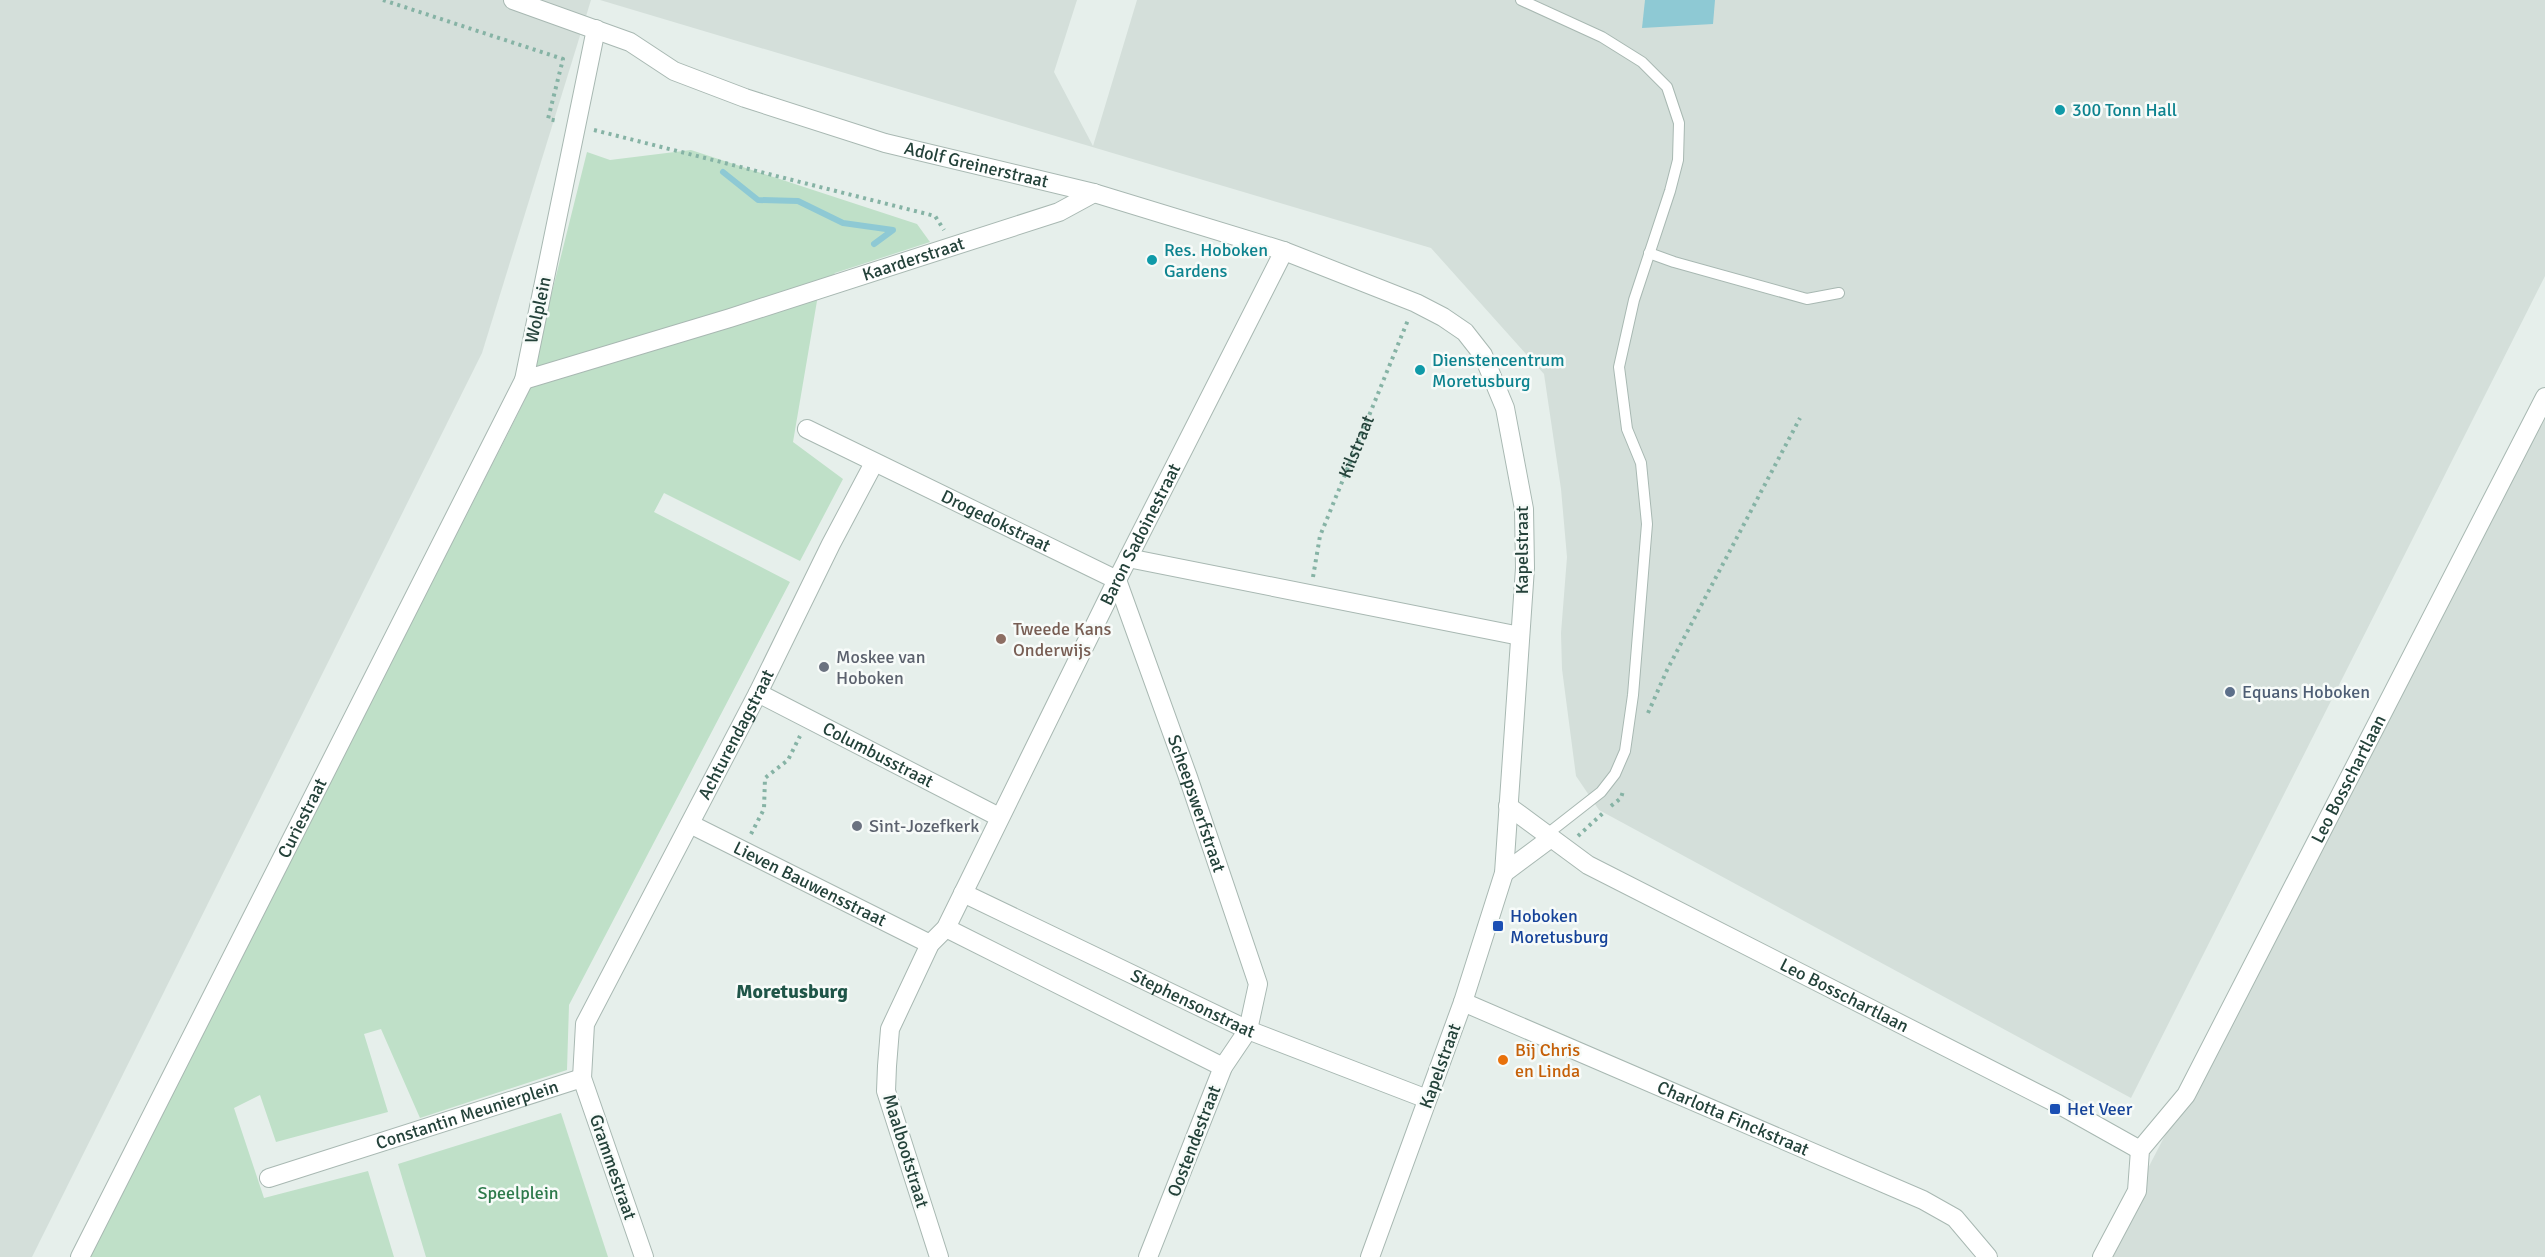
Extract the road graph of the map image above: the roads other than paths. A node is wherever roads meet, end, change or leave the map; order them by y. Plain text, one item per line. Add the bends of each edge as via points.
1 (513, 0) edge
2 (1521, 0) edge
3 (596, 29) junction
4 (1094, 193) junction
5 (1284, 251) junction
6 (1649, 253) junction
7 (1839, 293) dead end
8 (1443, 317) joint
9 (524, 380) junction
10 (2545, 397) edge
11 (807, 429) dead end
12 (874, 463) junction
13 (1128, 558) junction
14 (1117, 580) junction
15 (1520, 636) junction
16 (758, 693) junction
17 (1509, 806) junction
18 (999, 817) junction
19 (690, 824) junction
20 (1548, 836) junction
21 (1504, 873) junction
22 (963, 893) junction
23 (946, 928) junction
24 (930, 944) junction
25 (1463, 1002) junction
26 (1248, 1030) junction
27 (1223, 1067) junction
28 (582, 1078) junction
29 (1427, 1099) junction
30 (2140, 1150) junction
31 (269, 1178) dead end
32 (80, 1257) edge
33 (644, 1257) edge
34 (939, 1257) edge
35 (1148, 1257) edge
36 (1370, 1257) edge
37 (1988, 1257) edge
38 (2102, 1257) edge

1 - 3 street, Adolf Greinerstraat
2 - 6 lane via 1602,37 1642,62 1667,87 1679,123 1678,160
3 - 4 street, Adolf Greinerstraat via 630,42 674,71 745,98 885,143
3 - 9 street, Wolplein
4 - 5 street, Adolf Greinerstraat
4 - 9 street, Kaarderstraat via 1059,212
5 - 8 street, Adolf Greinerstraat
5 - 13 street, Baron Sadoinestraat
6 - 7 lane via 1807,299
6 - 20 lane via 1619,367 1627,429 1641,463 1647,524 1625,751 1601,792
8 - 15 street, Kapelstraat via 1465,332 1483,355 1505,408 1524,509
9 - 32 street, Curiestraat
10 - 30 street, Leo Bosschartlaan via 2186,1095
11 - 12 street
12 - 14 street, Drogedokstraat
12 - 16 street, Achturendagstraat
13 - 14 street, Baron Sadoinestraat
13 - 15 street
14 - 18 street, Baron Sadoinestraat
14 - 26 street, Scheepswerfstraat via 1258,984
15 - 17 street, Kapelstraat
16 - 18 street, Columbusstraat
16 - 19 street, Achturendagstraat
17 - 20 street
17 - 21 street, Kapelstraat
18 - 22 street, Baron Sadoinestraat
19 - 24 street, Lieven Bauwensstraat
19 - 28 street, Achturendagstraat via 585,1024
20 - 21 street
20 - 30 street, Leo Bosschartlaan via 1588,865 2058,1104
21 - 25 street, Kapelstraat
22 - 23 street, Baron Sadoinestraat
22 - 26 street, Stephensonstraat
23 - 24 street, Baron Sadoinestraat
23 - 27 street
24 - 34 street, Maalbootstraat via 890,1029 886,1091
25 - 29 street, Kapelstraat
25 - 37 street, Charlotta Finckstraat via 1923,1200 1955,1218
26 - 27 street, Oostendestraat
26 - 29 street, Stephensonstraat
27 - 35 street, Oostendestraat
28 - 31 street, Constantin Meunierplein
28 - 33 street, Grammestraat
29 - 36 street, Kapelstraat
30 - 38 street via 2137,1191

